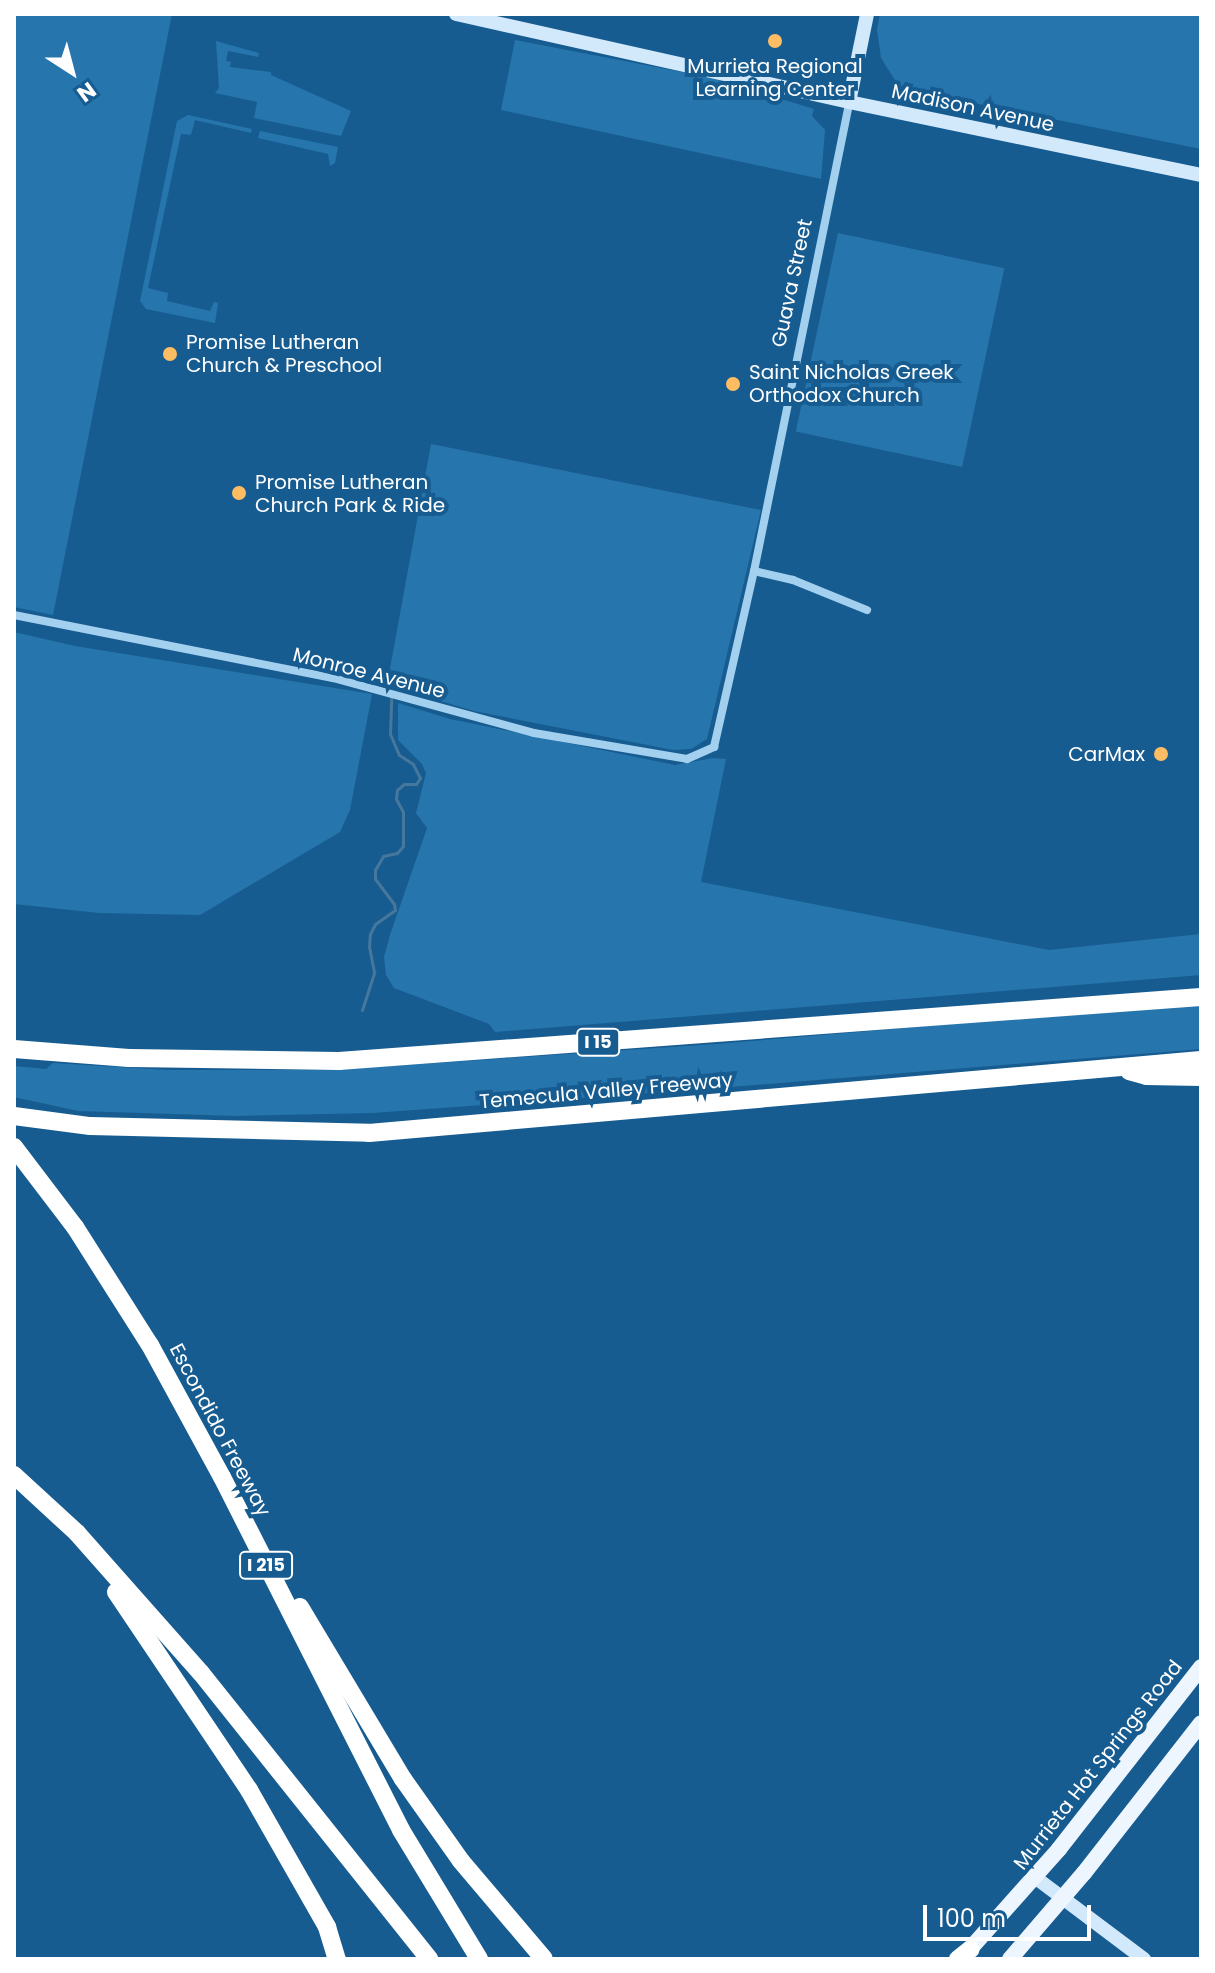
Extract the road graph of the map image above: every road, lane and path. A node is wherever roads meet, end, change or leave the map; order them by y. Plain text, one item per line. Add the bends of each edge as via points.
1 (456, 14) edge
2 (867, 14) edge
3 (849, 102) junction
4 (1201, 175) edge
5 (754, 571) junction
6 (867, 610) dead end
7 (14, 615) edge
8 (714, 747) joint
9 (1201, 997) edge
10 (14, 1049) edge
11 (1201, 1060) edge
12 (1115, 1066) junction
13 (1201, 1077) edge
14 (14, 1116) edge
15 (14, 1124) edge
16 (90, 1126) junction
17 (14, 1147) edge
18 (14, 1475) edge
19 (222, 1477) junction
20 (77, 1533) junction
21 (1201, 1667) edge
22 (1201, 1723) edge
23 (1036, 1878) junction
24 (1064, 1898) junction
25 (963, 1956) edge
26 (337, 1959) edge
27 (429, 1959) edge
28 (479, 1959) edge
29 (544, 1959) edge
30 (1010, 1959) edge
31 (1144, 1959) edge

1 - 3 street, Madison Avenue
2 - 3 street, Guava Street
3 - 4 street, Madison Avenue
3 - 5 street, Guava Street
5 - 6 street via 793,580
5 - 8 street, Guava Street
7 - 8 street, Monroe Avenue via 333,678 534,733 687,759
9 - 10 highway, I 15 via 339,1061 129,1058
11 - 12 highway, Temecula Valley Freeway
12 - 13 highway via 1146,1076
12 - 16 highway, Temecula Valley Freeway via 369,1133
14 - 16 highway, Temecula Valley Freeway
15 - 16 highway
17 - 19 highway, Escondido Freeway / I 215 via 75,1227 150,1345
18 - 20 highway
19 - 28 highway, Escondido Freeway / I 215 via 401,1830
19 - 29 highway via 403,1779 461,1861
20 - 26 highway via 249,1790 327,1927
20 - 27 highway via 201,1673
21 - 23 main road, Murrieta Hot Springs Road
22 - 24 main road
23 - 24 street
23 - 25 main road, Murrieta Hot Springs Road
24 - 30 main road
24 - 31 street

